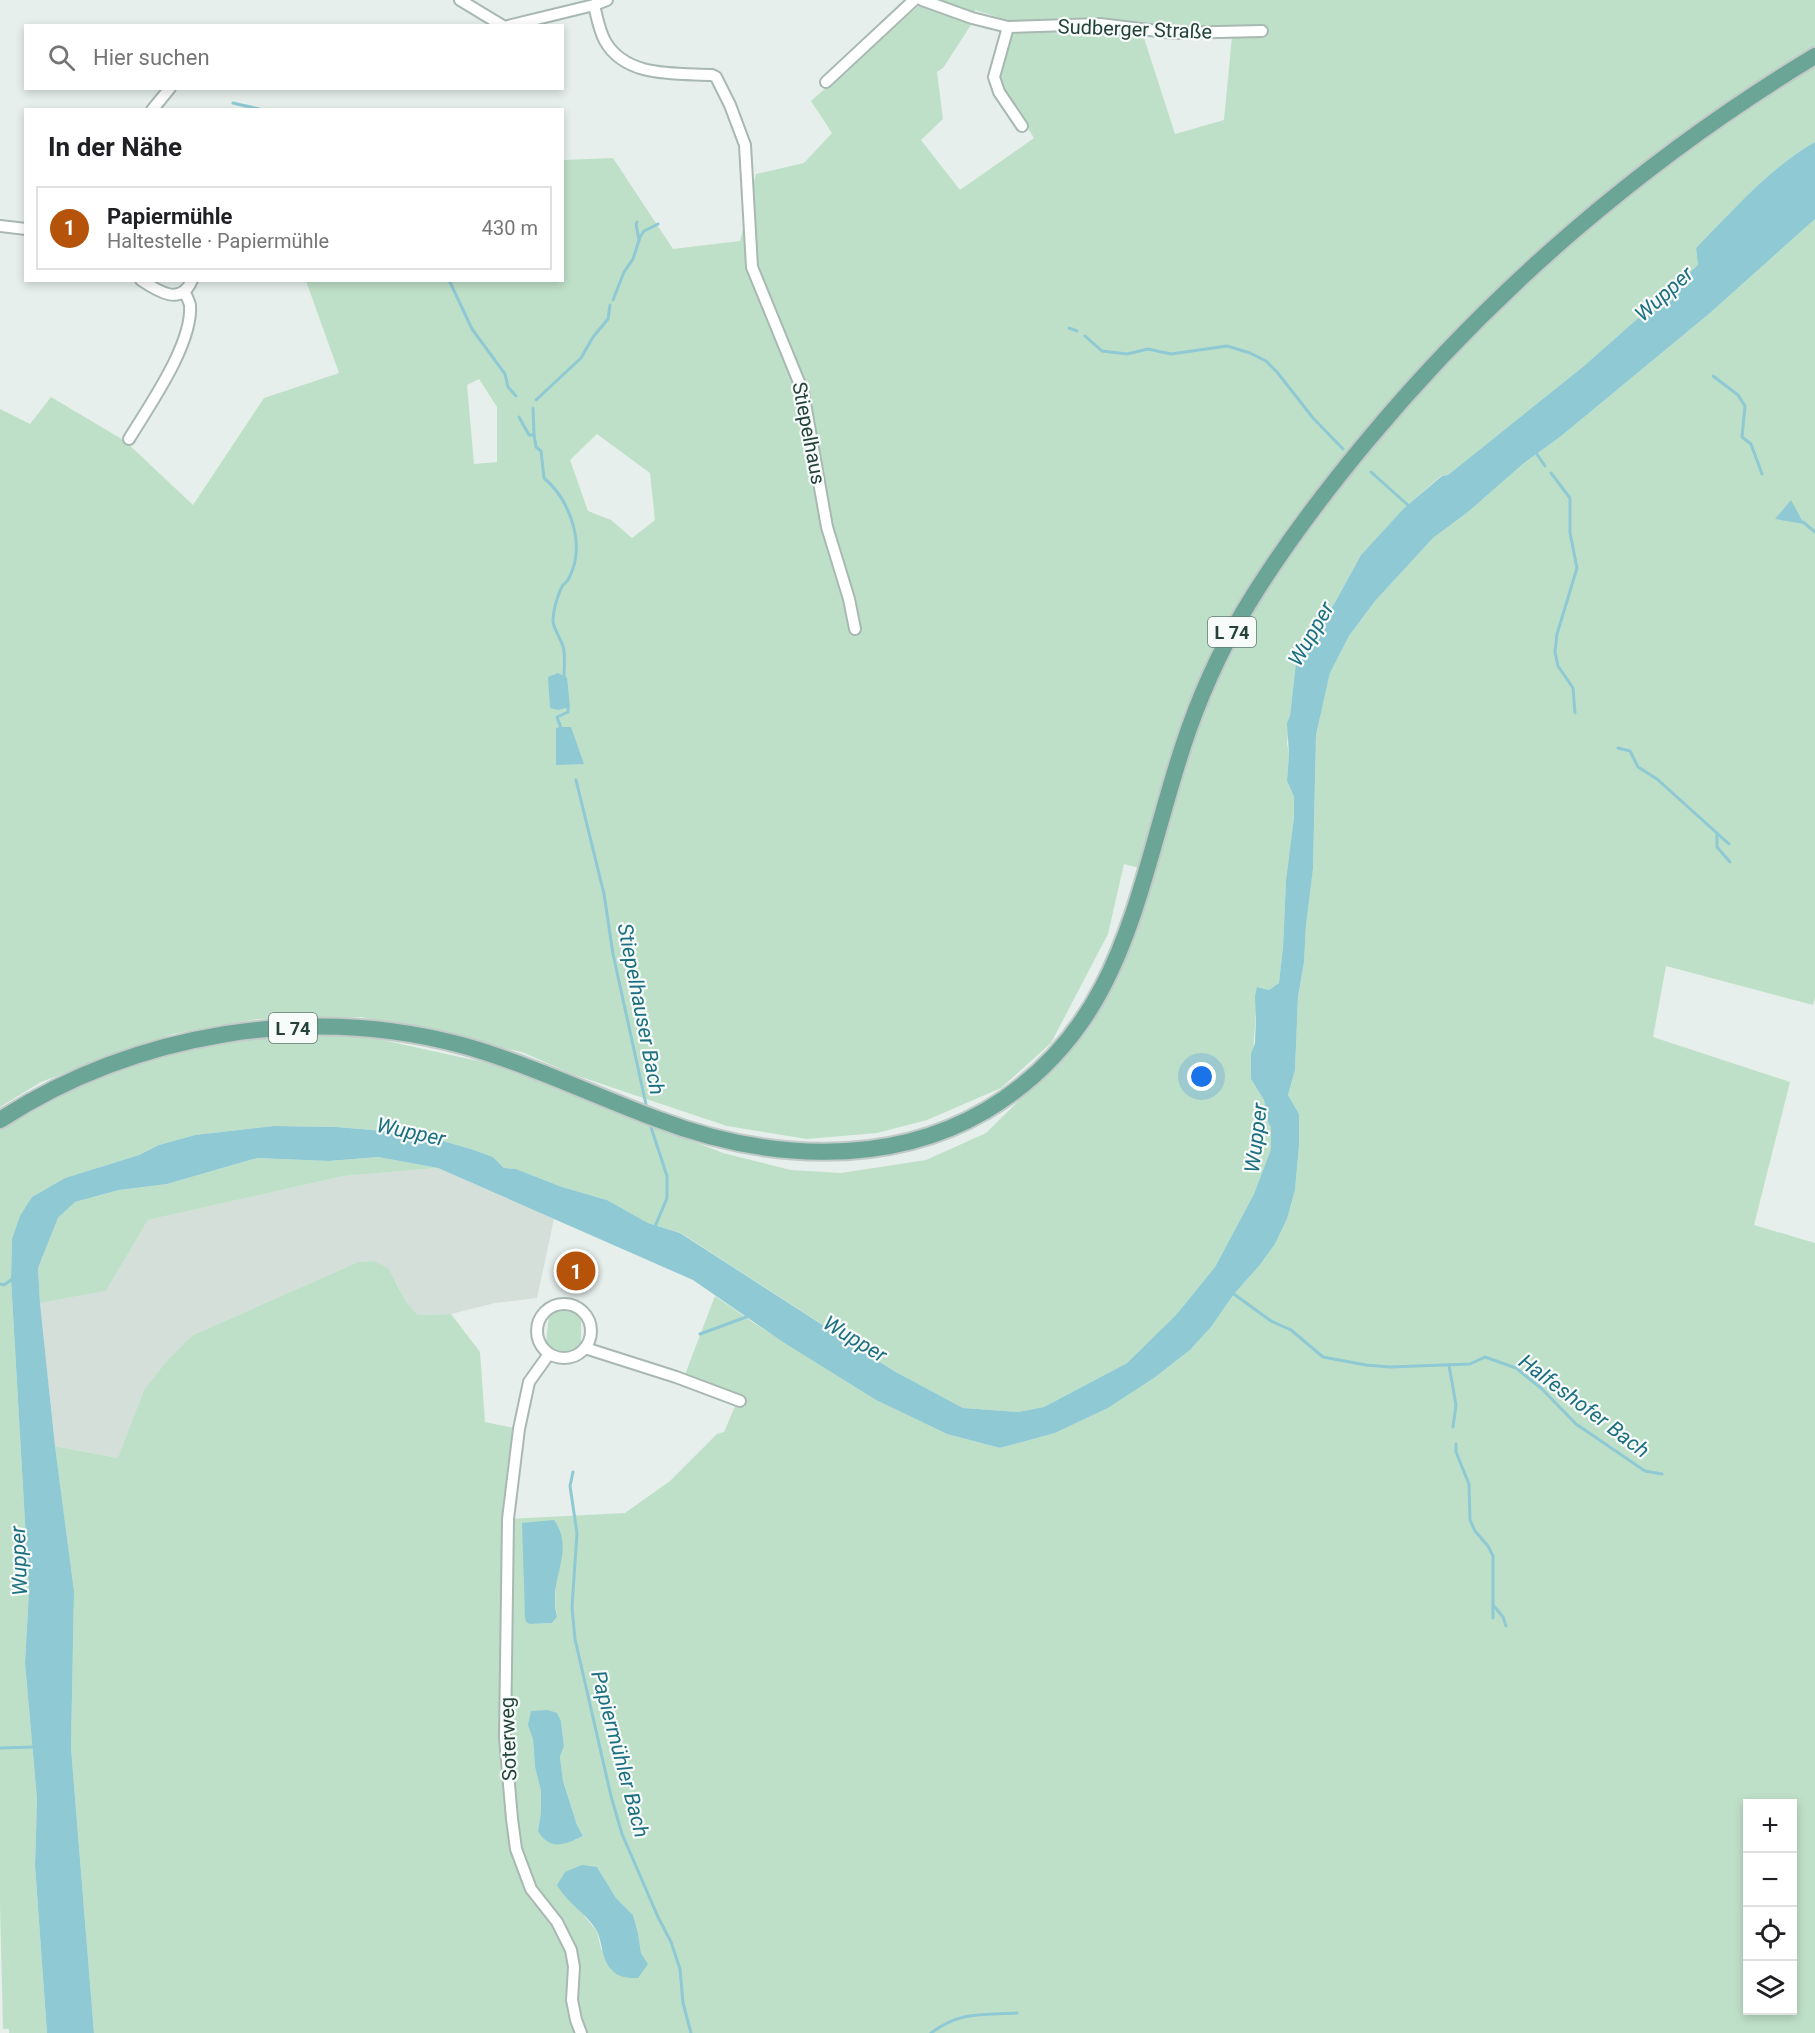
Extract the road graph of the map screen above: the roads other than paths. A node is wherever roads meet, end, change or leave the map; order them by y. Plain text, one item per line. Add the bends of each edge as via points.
1 (460, 0) edge
2 (607, 0) edge
3 (914, 0) edge
4 (922, 0) edge
5 (594, 5) junction
6 (500, 24) edge
7 (516, 24) edge
8 (1008, 27) junction
9 (1262, 31) dead end
10 (1815, 56) edge
11 (826, 82) dead end
12 (168, 90) edge
13 (154, 108) edge
14 (1022, 126) dead end
15 (0, 226) edge
16 (24, 229) edge
17 (145, 282) edge
18 (191, 282) edge
19 (185, 293) junction
20 (129, 439) dead end
21 (855, 629) dead end
22 (0, 1120) edge
23 (585, 1348) junction
24 (549, 1354) junction
25 (741, 1401) dead end
26 (581, 2033) edge

1 - 6 street
2 - 5 street
3 - 11 street
4 - 8 street, Sudberger Straße
5 - 7 street
5 - 21 street, Stiepelhaus via 605,41 621,60 660,72 712,75 730,105 745,145 752,267 803,392 827,527
8 - 9 street, Sudberger Straße via 1100,24 1174,33
8 - 14 street via 994,77 999,92
10 - 22 main road, L 74 via 1666,157 1539,261 1391,412 1304,520 1221,652 1197,708 1178,760 1142,890 1109,977 1086,1017 1050,1060 982,1113 942,1131 897,1144 853,1151 767,1148 662,1121 462,1045 371,1029 298,1028 189,1041 111,1063 48,1091
12 - 13 street
15 - 16 street
17 - 19 street via 166,293
18 - 19 street
19 - 20 street via 190,303 183,345
23 - 24 street via 569,1358
23 - 24 street via 591,1333 587,1317 575,1306 558,1305 543,1314 539,1322 538,1340
23 - 25 street
24 - 26 street, Soterweg via 529,1382 519,1429 507,1535 505,1738 516,1849 531,1889 557,1922 571,1950 572,2000

